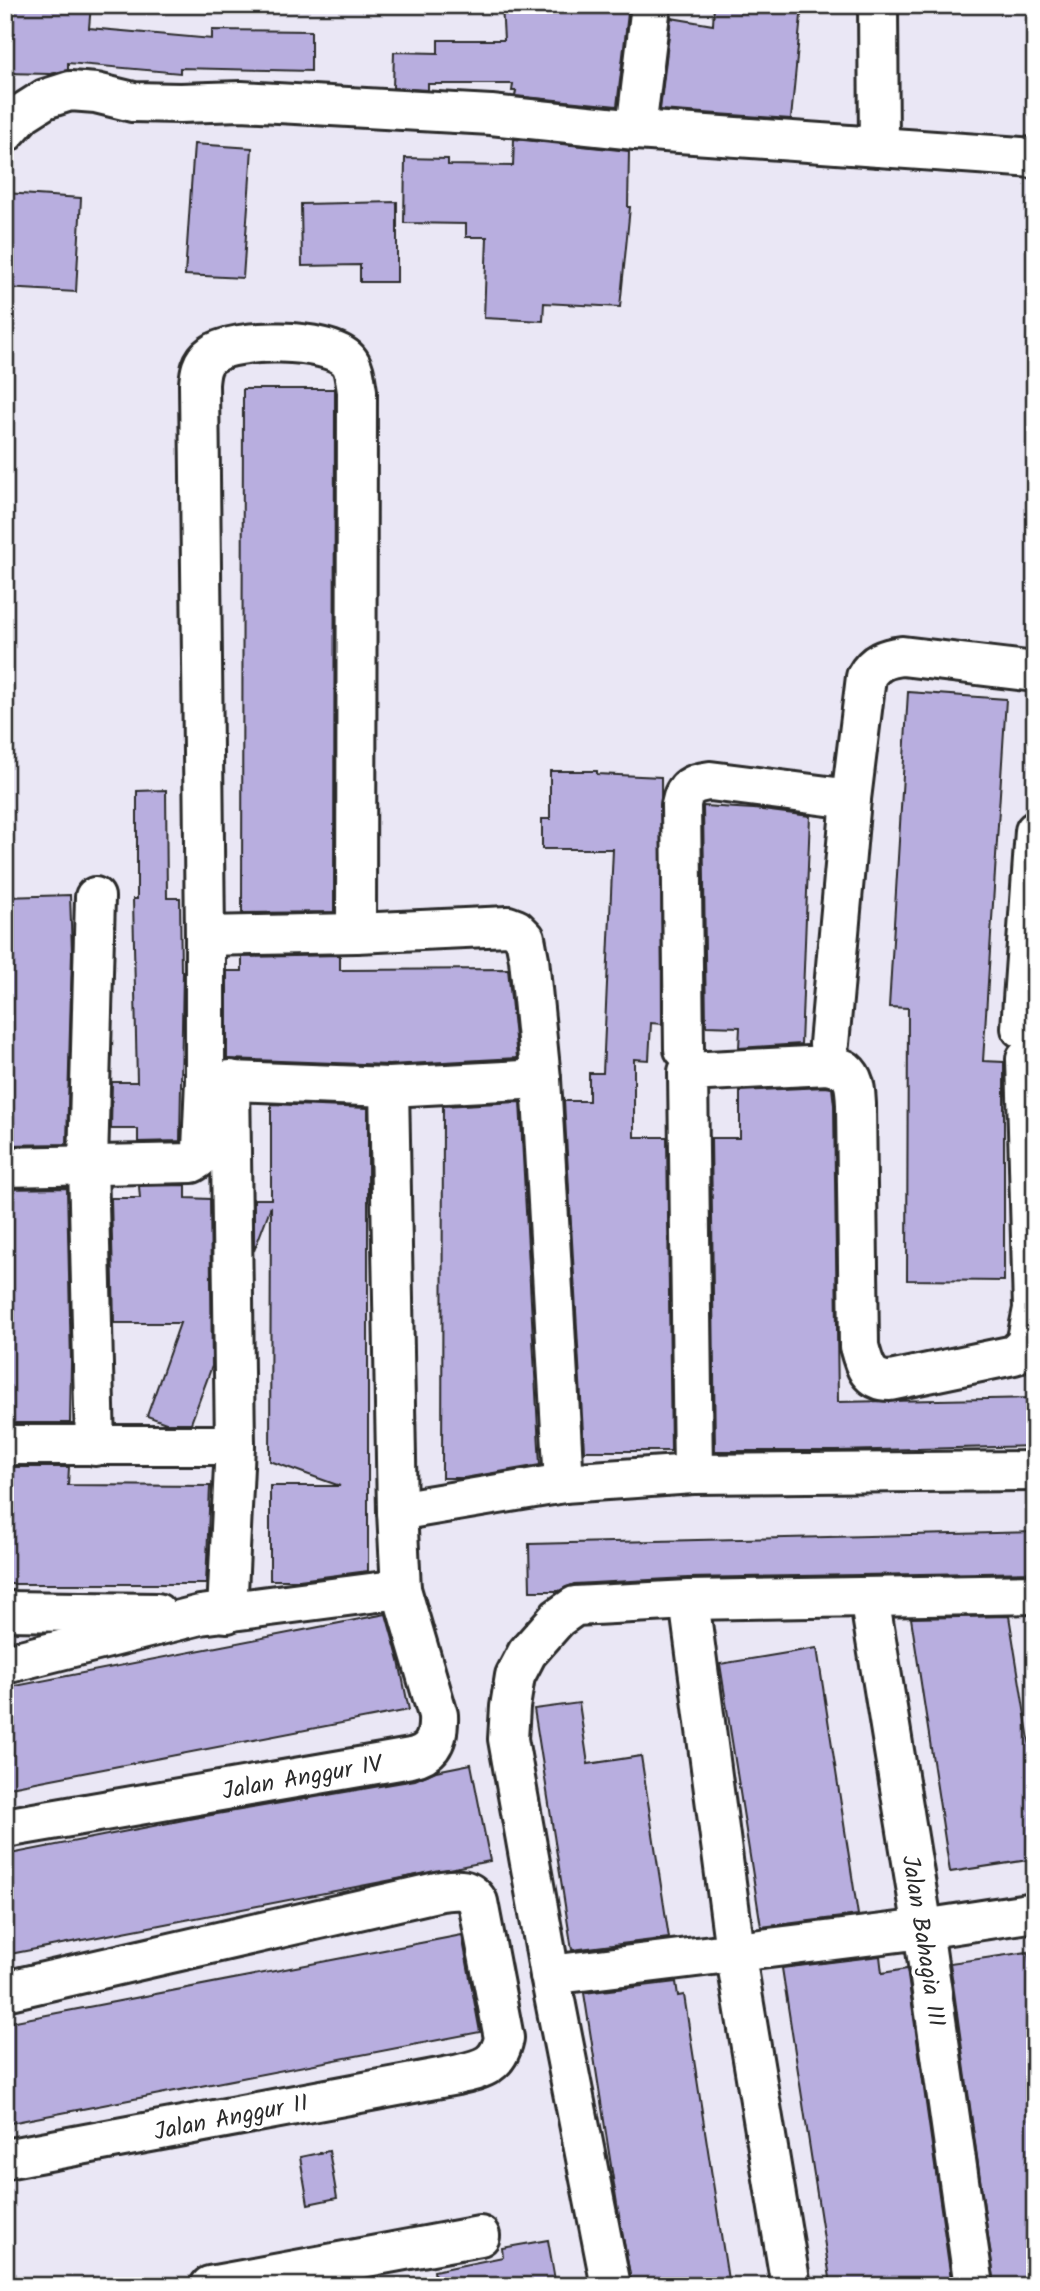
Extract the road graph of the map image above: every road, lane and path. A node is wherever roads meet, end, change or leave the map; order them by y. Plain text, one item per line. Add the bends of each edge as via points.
1 (651, 5) edge
2 (878, 5) edge
3 (636, 130) junction
4 (5, 133) edge
5 (879, 147) junction
6 (1035, 158) edge
7 (1035, 672) edge
8 (851, 799) junction
9 (1035, 831) edge
10 (95, 897) dead end
11 (356, 933) junction
12 (205, 936) junction
13 (1028, 1043) edge
14 (828, 1044) dead end
15 (684, 1049) dead end
16 (541, 1079) junction
17 (217, 1080) junction
18 (389, 1087) junction
19 (88, 1164) junction
20 (5, 1167) edge
21 (5, 1445) edge
22 (235, 1445) junction
23 (95, 1446) junction
24 (1035, 1471) edge
25 (693, 1474) junction
26 (564, 1483) junction
27 (397, 1511) junction
28 (401, 1589) junction
29 (1035, 1594) edge
30 (869, 1597) junction
31 (689, 1600) junction
32 (5, 1611) edge
33 (213, 1614) junction
34 (5, 1664) edge
35 (5, 1828) edge
36 (1035, 1912) edge
37 (923, 1929) junction
38 (735, 1951) junction
39 (550, 1975) junction
40 (5, 1991) edge
41 (5, 2159) edge
42 (480, 2236) dead end
43 (210, 2286) edge
44 (611, 2286) edge
45 (791, 2286) edge
46 (974, 2286) edge

1 - 3 street
2 - 5 street
3 - 4 street via 241,101 133,103 70,91 23,113
3 - 5 street
5 - 6 street
7 - 8 street via 902,656 874,665 863,685
8 - 14 street
8 - 15 street via 710,781 689,786 681,805
9 - 13 street
10 - 19 street
11 - 12 street
11 - 12 street via 354,373 348,360 311,344 255,342 222,349 200,370
11 - 16 street via 516,929 528,945
12 - 17 street
13 - 25 street via 1033,1309 1026,1344 1014,1355 890,1381 871,1377 859,1346 856,1104 851,1078 844,1069 828,1065 688,1072
16 - 18 street
16 - 26 street
17 - 18 street
17 - 19 street via 202,1149 195,1161
17 - 22 street
18 - 27 street, Jalan Anggur IV
19 - 20 street
19 - 23 street
21 - 23 street
22 - 23 street
22 - 33 street
24 - 25 street
25 - 26 street
26 - 27 street
27 - 28 street, Jalan Anggur IV
28 - 33 street
28 - 35 street, Jalan Anggur IV via 438,1715 438,1736 421,1756
29 - 30 street
30 - 31 street
30 - 37 street, Jalan Bahagia III
31 - 38 street
31 - 39 street via 575,1606 527,1653 515,1676 508,1739
32 - 33 street
33 - 34 street
36 - 37 street
37 - 38 street
37 - 46 street, Jalan Bahagia III
38 - 39 street
38 - 45 street
39 - 44 street
40 - 41 street, Jalan Anggur II via 441,1891 465,1890 478,1902 504,2038 492,2063 456,2075
42 - 43 street

